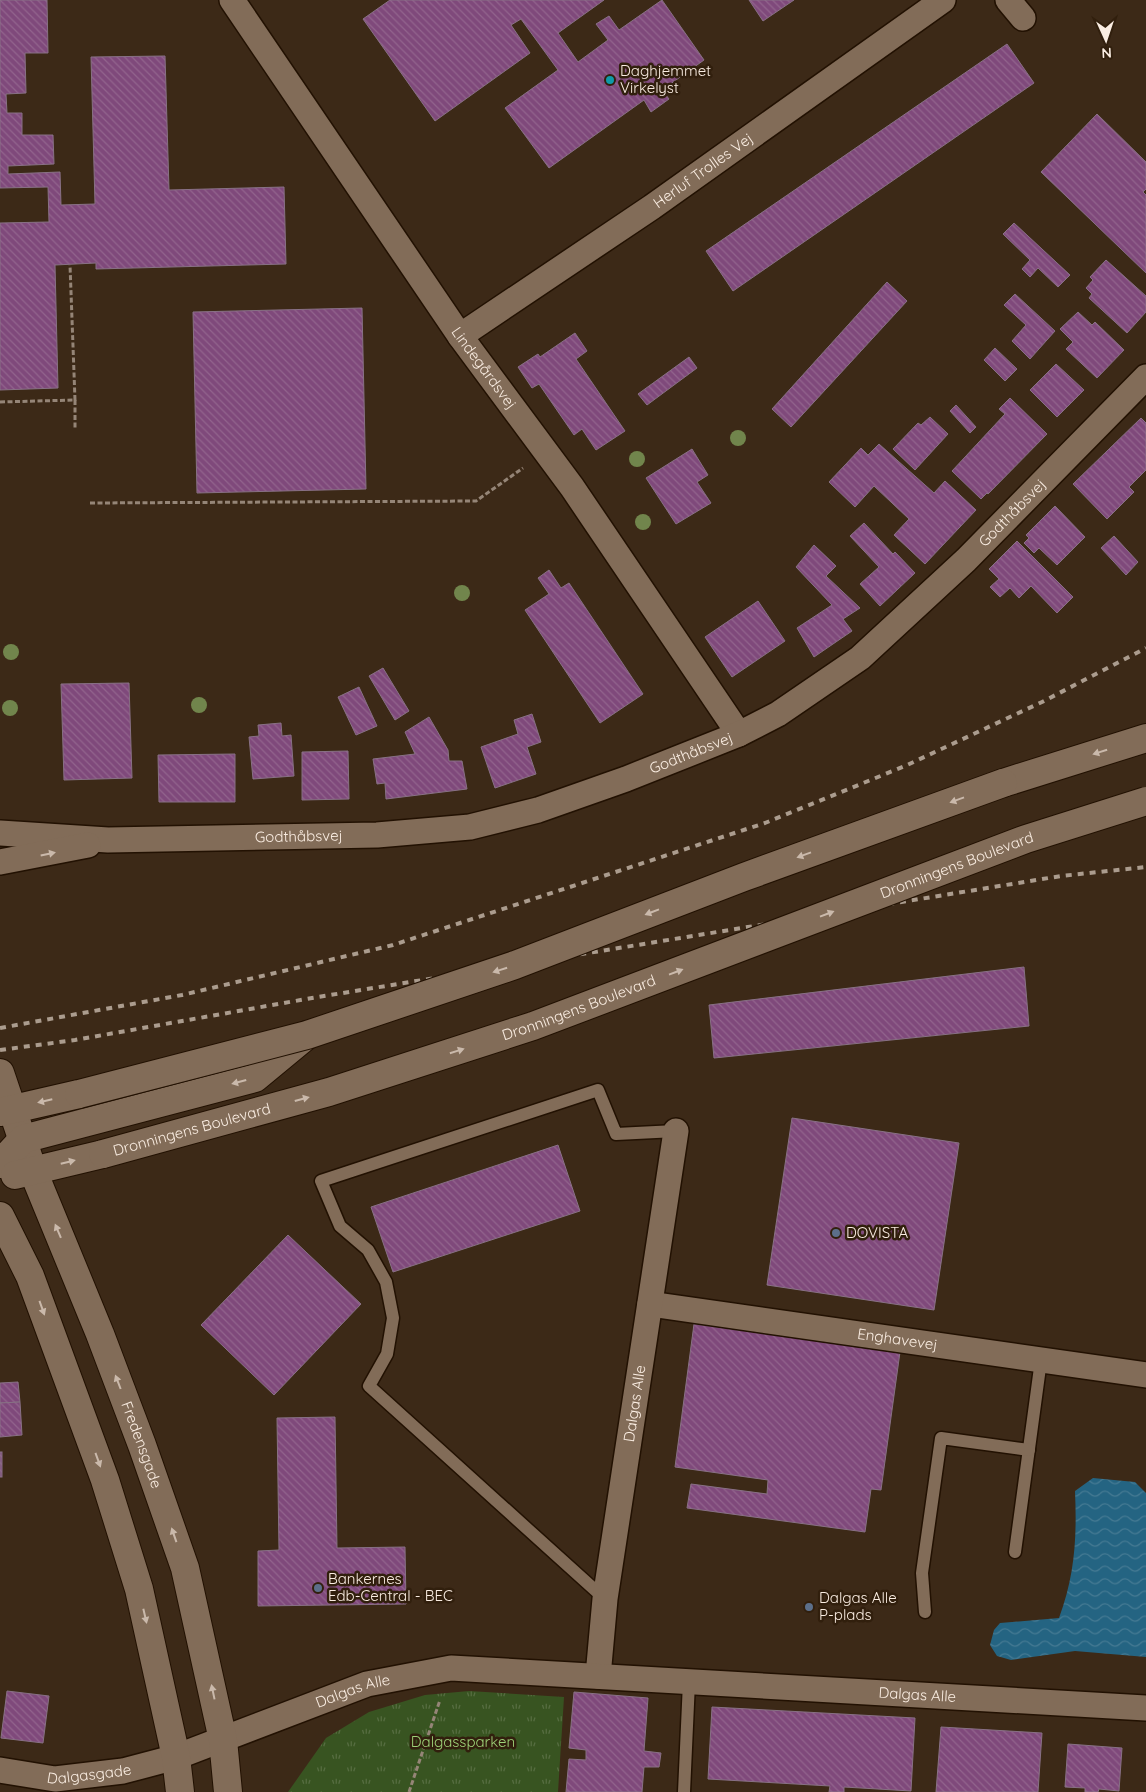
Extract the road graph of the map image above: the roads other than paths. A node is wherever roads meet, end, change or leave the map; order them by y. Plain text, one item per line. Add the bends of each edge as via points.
1 (232, 0) edge
2 (943, 0) edge
3 (460, 336) junction
4 (1146, 377) edge
5 (739, 734) junction
6 (1146, 738) edge
7 (1146, 801) edge
8 (0, 833) edge
9 (108, 840) junction
10 (0, 862) edge
11 (307, 1035) junction
12 (0, 1072) edge
13 (4, 1114) edge
14 (676, 1131) joint
15 (22, 1139) junction
16 (0, 1164) edge
17 (33, 1171) junction
18 (0, 1179) edge
19 (0, 1216) edge
20 (0, 1255) edge
21 (30, 1276) junction
22 (650, 1304) junction
23 (1041, 1360) junction
24 (1146, 1375) edge
25 (1029, 1450) junction
26 (1015, 1552) dead end
27 (605, 1599) junction
28 (925, 1612) dead end
29 (598, 1676) junction
30 (690, 1682) junction
31 (1146, 1708) edge
32 (223, 1740) junction
33 (176, 1757) junction
34 (0, 1770) edge
35 (180, 1792) edge
36 (228, 1792) edge
37 (684, 1792) edge

1 - 3 street, Lindegårdsvej
2 - 3 street, Herluf Trolles Vej via 652,207
3 - 5 street, Lindegårdsvej via 572,487
4 - 5 street, Godthåbsvej via 966,560 860,658 778,714
5 - 9 street, Godthåbsvej via 626,779 547,806 470,827 377,835
6 -> 11 main road, bridge via 1003,783 744,876 515,965
17 -> 7 main road, Dronningens Boulevard, bridge via 329,1092 534,1026 1026,839
8 - 9 street, Godthåbsvej
10 -> 9 street, Godthåbsvej via 47,855
11 -> 13 main road, bridge
11 -> 15 main road via 255,1078
12 - 13 main road, Fredensgade
13 - 15 main road, Fredensgade
14 - 22 street, Dalgas Alle
14 - 27 lane via 616,1134 598,1090 321,1181 340,1226 368,1250 386,1282 393,1318 387,1354 369,1386
15 - 16 main road
15 - 17 main road, Fredensgade
17 - 18 main road, Dronningens Boulevard
32 -> 17 main road, Fredensgade via 185,1568 100,1334
19 - 21 main road
20 - 21 main road
21 -> 33 main road via 105,1480 140,1589
22 - 23 street, Enghavevej
22 - 27 street, Dalgas Alle
23 - 24 street, Enghavevej
23 - 25 lane
25 - 26 lane
25 - 28 lane via 941,1438 922,1573
27 - 29 street, Dalgas Alle
29 - 30 street, Dalgas Alle
29 - 32 street, Dalgas Alle via 451,1668 367,1684
30 - 31 street, Dalgas Alle
30 - 37 lane
32 - 33 street, Dalgas Alle
32 - 36 main road, Fredensgade
33 - 34 street, Dalgasgade via 123,1772 55,1779
33 - 35 main road

